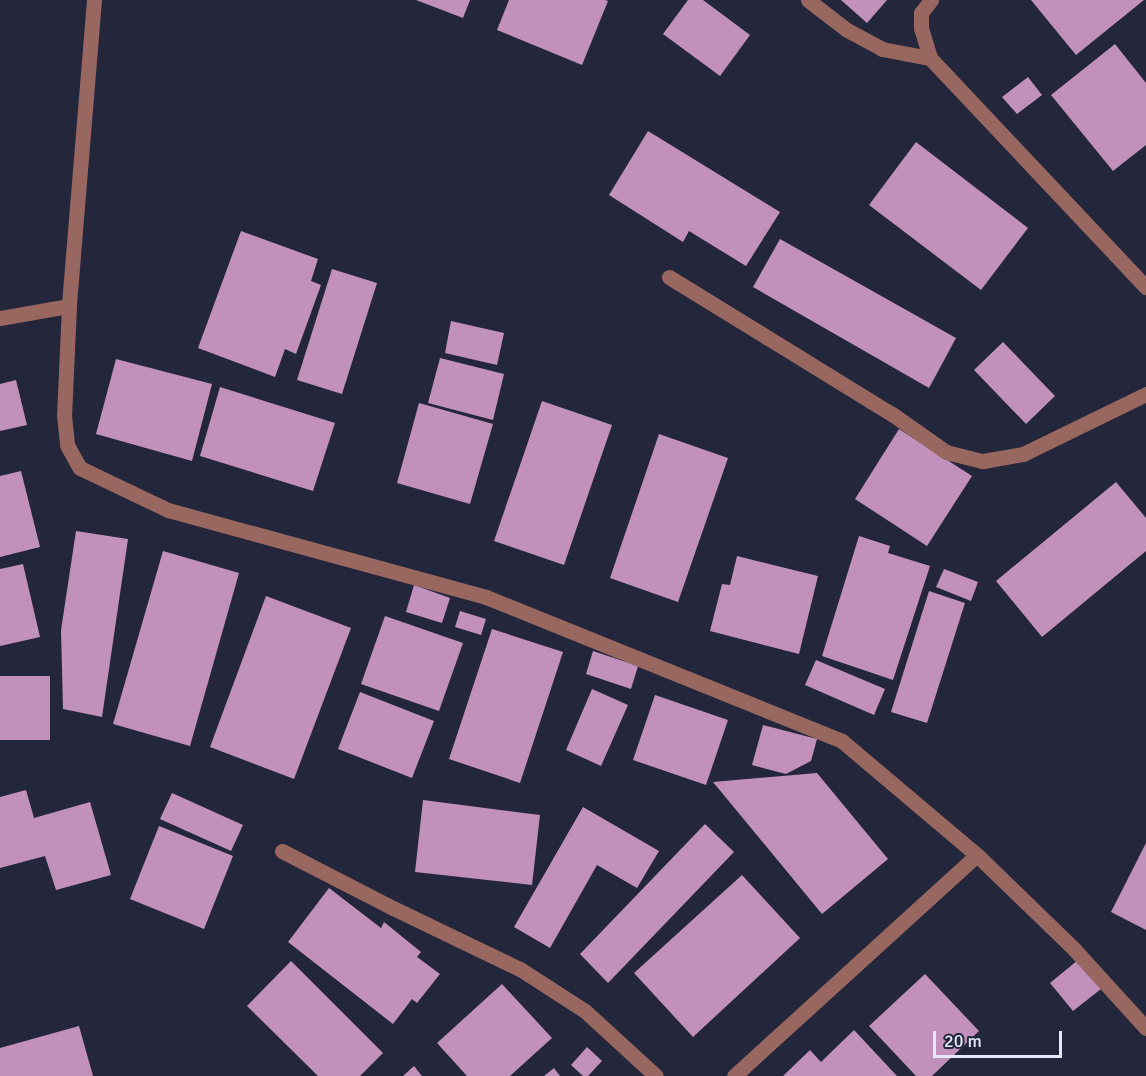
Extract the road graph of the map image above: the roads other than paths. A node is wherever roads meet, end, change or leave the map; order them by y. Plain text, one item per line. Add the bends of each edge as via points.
1 (94, 0) edge
2 (808, 0) edge
3 (931, 0) edge
4 (930, 58) junction
5 (669, 277) dead end
6 (1146, 287) edge
7 (69, 306) junction
8 (0, 318) edge
9 (1146, 394) edge
10 (282, 850) dead end
11 (977, 855) junction
12 (1146, 1028) edge
13 (656, 1076) edge
14 (734, 1076) edge

1 - 7 street
2 - 4 street via 847,30 882,50
3 - 4 street via 921,13
4 - 6 street
5 - 9 street via 892,414 946,452 965,457 983,461 1023,453
7 - 8 street
7 - 11 street via 63,415 67,445 80,468 168,510 486,597 842,741
10 - 13 street via 520,969 585,1011
11 - 12 street via 1074,949
11 - 14 street

